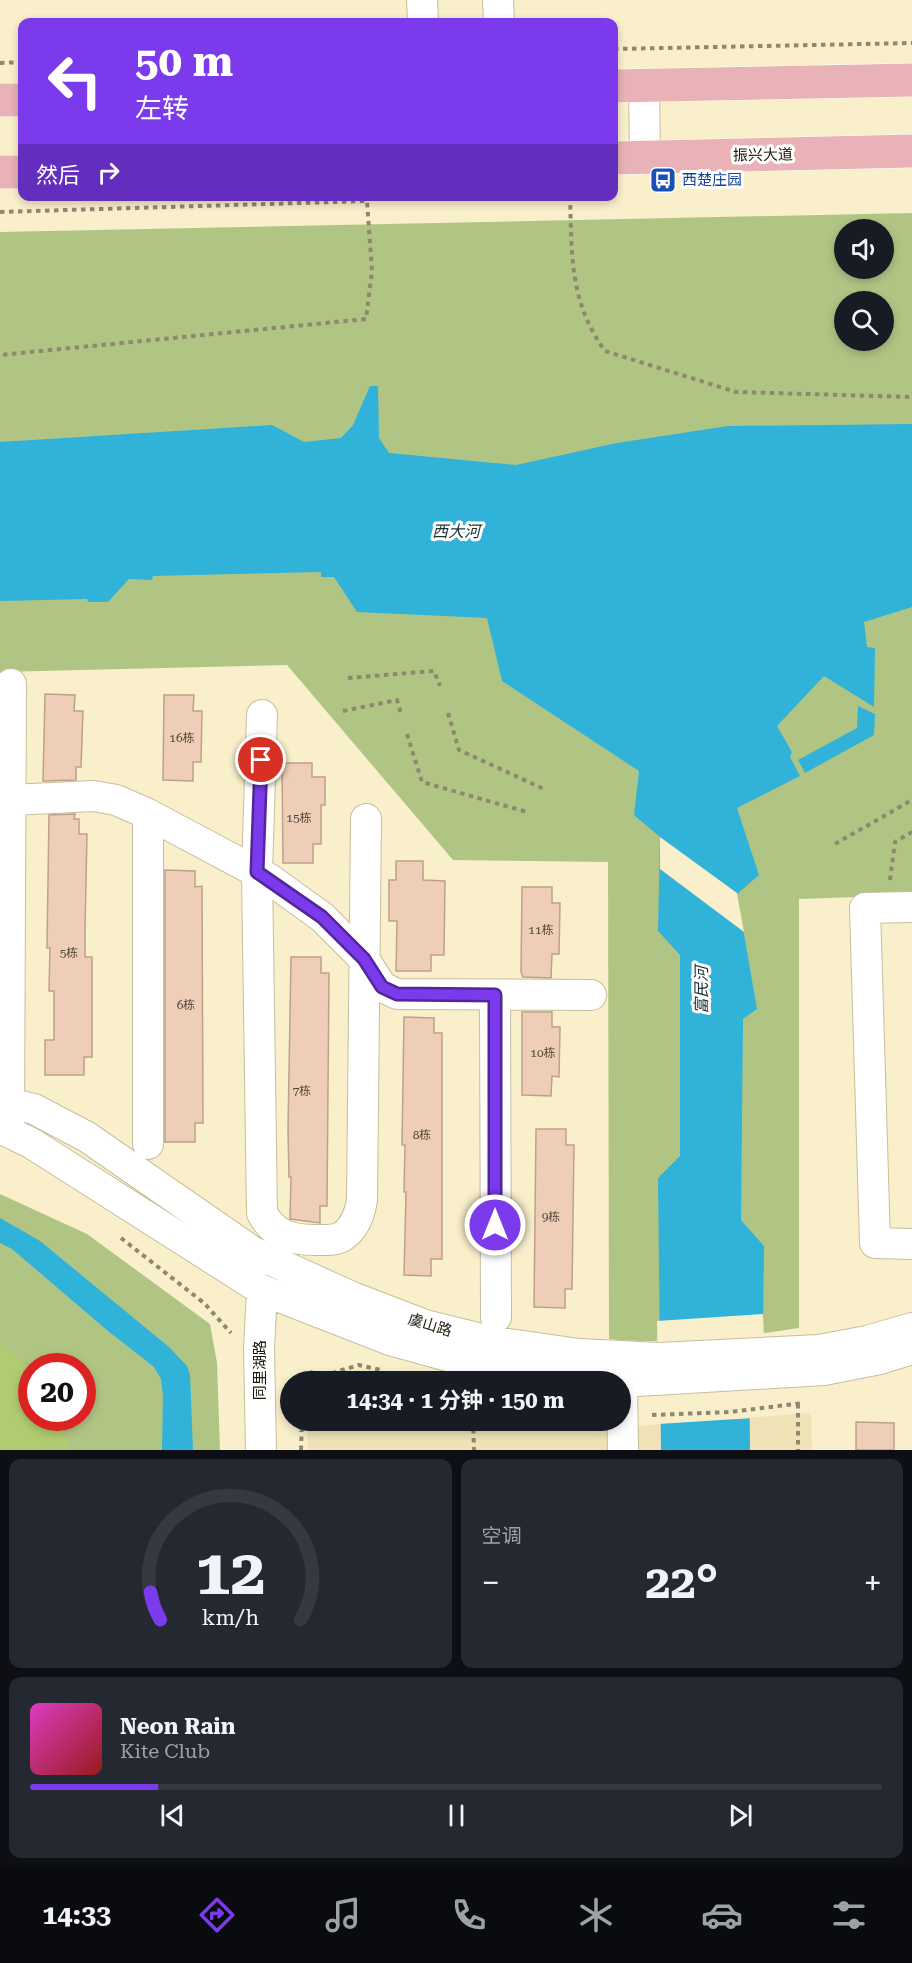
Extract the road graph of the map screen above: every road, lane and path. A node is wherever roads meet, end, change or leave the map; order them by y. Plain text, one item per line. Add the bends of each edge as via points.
1 (422, 0) edge
2 (498, 0) edge
3 (423, 18) edge
4 (499, 18) edge
5 (912, 43) edge
6 (618, 49) edge
7 (18, 62) edge
8 (0, 63) edge
9 (912, 80) edge
10 (629, 86) edge
11 (0, 100) edge
12 (18, 100) edge
13 (912, 151) edge
14 (629, 158) edge
15 (0, 172) edge
16 (18, 172) edge
17 (570, 201) edge
18 (0, 212) edge
19 (0, 356) edge
20 (912, 397) edge
21 (348, 678) dead end
22 (12, 684) dead end
23 (440, 686) dead end
24 (343, 711) dead end
25 (448, 713) dead end
26 (401, 714) dead end
27 (262, 715) dead end
28 (407, 734) dead end
29 (544, 789) dead end
30 (11, 800) junction
31 (912, 800) edge
32 (527, 812) dead end
33 (148, 814) junction
34 (366, 819) dead end
35 (912, 832) edge
36 (835, 844) dead end
37 (257, 872) junction
38 (889, 888) dead end
39 (912, 907) edge
40 (364, 959) junction
41 (5, 992) edge
42 (495, 995) junction
43 (591, 995) dead end
44 (4, 1116) edge
45 (148, 1144) dead end
46 (121, 1237) dead end
47 (912, 1244) edge
48 (262, 1290) junction
49 (496, 1317) dead end
50 (912, 1328) edge
51 (237, 1340) dead end
52 (912, 1349) edge
53 (822, 1360) junction
54 (657, 1370) junction
55 (338, 1371) edge
56 (385, 1371) edge
57 (519, 1371) edge
58 (631, 1379) edge
59 (807, 1402) dead end
60 (798, 1404) junction
61 (644, 1416) dead end
62 (302, 1431) edge
63 (473, 1431) edge
64 (622, 1431) edge
65 (261, 1450) edge
66 (301, 1450) edge
67 (474, 1450) edge
68 (623, 1450) edge
69 (798, 1450) edge

1 - 3 street
2 - 4 street
5 - 6 path
7 - 8 path
9 - 10 main road
10 - 14 street
11 - 12 main road
13 - 14 main road, 振兴大道
15 - 16 main road
17 - 20 path via 572,255 580,308 605,351 736,392
18 - 19 path via 367,201 372,272 366,319
21 - 23 path via 434,671
22 - 30 street
24 - 26 path via 397,700
25 - 29 path via 459,750
27 - 37 street
28 - 32 path via 422,782
30 - 33 street via 94,796 116,800
30 - 41 street
31 - 36 path
33 - 37 street
33 - 45 street
34 - 40 street
35 - 38 path via 895,842
37 - 40 street via 322,917
37 - 40 street via 262,1213 277,1233 289,1238 333,1240 352,1228 360,1215
39 - 47 street via 865,908 875,1243
40 - 42 street via 382,987 397,994
41 - 44 street
42 - 43 street
42 - 49 street
44 - 48 street, 虞山路 via 31,1143
44 - 54 street, 虞山路 via 34,1109 87,1137 253,1252 425,1326
46 - 51 path via 204,1303
48 - 57 street, 虞山路 via 390,1340
48 - 65 street, 同里湖路
50 - 53 street, 虞山路
52 - 53 street, 虞山路 via 880,1359
53 - 54 street, 虞山路
54 - 58 street, 虞山路
55 - 56 path via 358,1365
59 - 60 path
60 - 61 path
60 - 69 path
62 - 66 path
63 - 67 path
64 - 68 street

